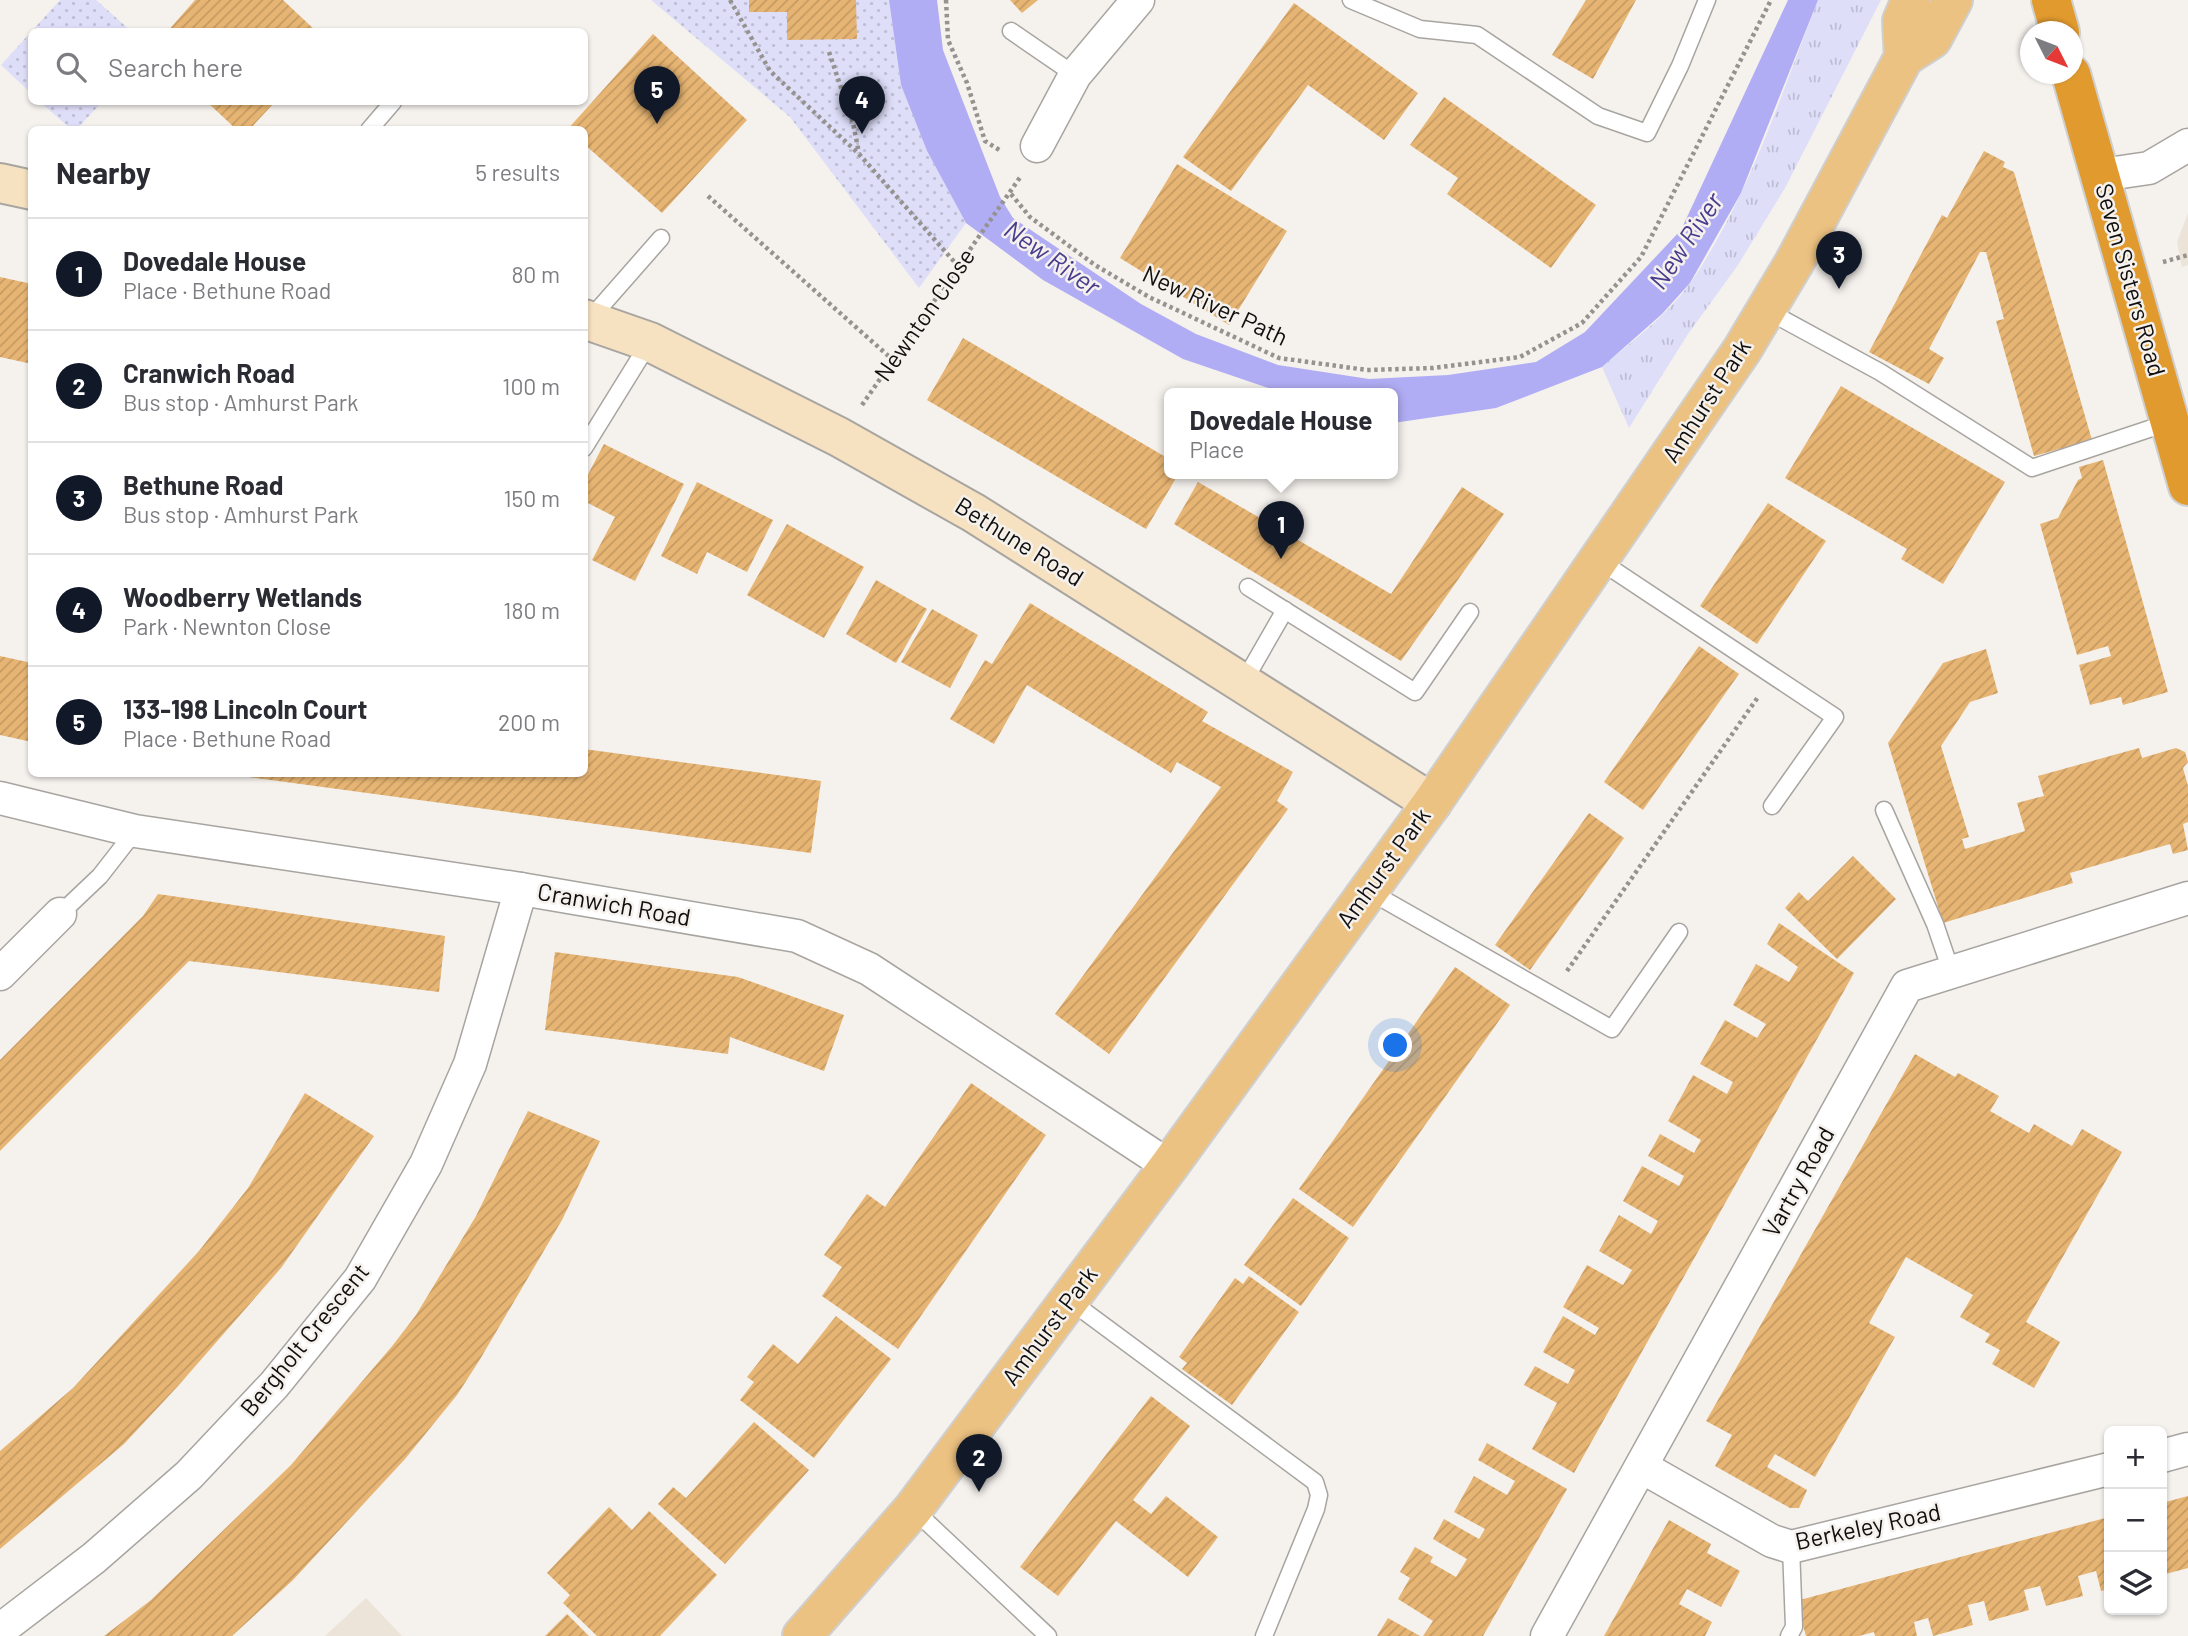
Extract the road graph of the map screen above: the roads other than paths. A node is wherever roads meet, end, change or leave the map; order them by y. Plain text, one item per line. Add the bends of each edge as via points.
1 (1138, 0) edge
2 (1351, 0) edge
3 (1707, 0) edge
4 (1911, 0) edge
5 (1953, 0) edge
6 (2051, 0) edge
7 (2057, 21) edge
8 (1011, 31) dead end
9 (1904, 57) junction
10 (1075, 75) junction
11 (2074, 84) edge
12 (390, 105) edge
13 (372, 126) edge
14 (2188, 145) edge
15 (1037, 146) dead end
16 (2101, 175) junction
17 (0, 183) edge
18 (28, 189) edge
19 (661, 238) dead end
20 (1766, 310) junction
21 (588, 319) edge
22 (588, 320) edge
23 (650, 342) junction
24 (2170, 422) junction
25 (588, 442) edge
26 (2188, 486) edge
27 (1600, 561) junction
28 (1248, 587) dead end
29 (1285, 610) junction
30 (1470, 612) dead end
31 (1243, 683) junction
32 (0, 799) edge
33 (1432, 803) junction
34 (1772, 806) dead end
35 (1884, 810) dead end
36 (135, 831) junction
37 (521, 888) junction
38 (1367, 890) junction
39 (2188, 898) edge
40 (60, 914) joint
41 (1679, 932) dead end
42 (1951, 971) junction
43 (0, 974) edge
44 (1169, 1166) junction
45 (1069, 1300) junction
46 (2188, 1449) edge
47 (2167, 1455) edge
48 (1642, 1467) junction
49 (2104, 1470) edge
50 (913, 1509) junction
51 (1791, 1547) junction
52 (0, 1630) edge
53 (802, 1636) edge
54 (1048, 1636) edge
55 (1264, 1636) edge
56 (1547, 1636) edge
57 (1789, 1636) edge

1 - 10 street
2 - 3 lane via 1420,29 1476,35 1598,116 1647,133
4 - 9 main road via 1902,20
5 - 9 main road, Amhurst Park via 1932,39
6 - 7 highway
8 - 10 lane
9 - 20 main road, Amhurst Park
10 - 15 street
11 - 16 highway, Seven Sisters Road
12 - 13 lane
14 - 16 street via 2149,168
16 - 24 highway, Seven Sisters Road
17 - 18 street
19 - 21 lane
20 - 24 lane via 1880,372 2032,468
20 - 27 main road, Amhurst Park
22 - 23 street, Bethune Road
23 - 25 lane
23 - 31 street, Bethune Road via 839,437 975,514
24 - 26 highway, Seven Sisters Road
27 - 33 main road, Amhurst Park
27 - 34 lane via 1835,717
28 - 29 lane
29 - 30 lane via 1415,692
29 - 31 lane
31 - 33 street, Bethune Road
32 - 36 street, Cranwich Road
33 - 38 main road, Amhurst Park
35 - 42 lane
36 - 37 street, Cranwich Road
36 - 40 lane via 100,876
37 - 44 street, Cranwich Road via 797,936 869,969
37 - 52 street, Bergholt Crescent via 470,1064 426,1164 360,1279 274,1385 189,1475 94,1558
38 - 41 lane via 1612,1029
38 - 44 main road, Amhurst Park
39 - 42 street, Vartry Road
40 - 43 street
42 - 48 street, Vartry Road via 1907,986
44 - 45 main road, Amhurst Park
45 - 50 main road, Amhurst Park
45 - 55 lane via 1315,1482 1320,1495 1316,1509
46 - 47 street
48 - 51 street, Berkeley Road via 1772,1541
48 - 56 street, Vartry Road
49 - 51 street, Berkeley Road
50 - 53 main road, Amhurst Park
50 - 54 lane
51 - 57 lane via 1794,1627

